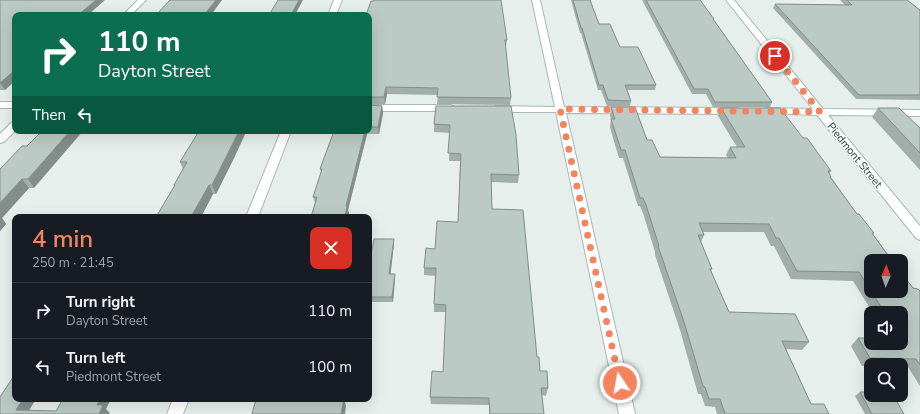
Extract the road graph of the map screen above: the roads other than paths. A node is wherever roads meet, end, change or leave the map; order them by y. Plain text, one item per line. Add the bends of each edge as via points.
1 (142, 0) edge
2 (338, 0) edge
3 (536, 0) edge
4 (730, 0) edge
5 (130, 12) edge
6 (333, 12) edge
7 (0, 105) edge
8 (12, 105) edge
9 (372, 108) edge
10 (461, 108) edge
11 (484, 109) edge
12 (560, 109) junction
13 (820, 112) junction
14 (920, 113) edge
15 (12, 128) edge
16 (285, 134) edge
17 (0, 140) edge
18 (253, 214) edge
19 (920, 234) edge
20 (180, 402) edge
21 (175, 414) edge
22 (626, 414) edge

1 - 5 street
2 - 6 street
3 - 12 street
4 - 13 street, Piedmont Street
7 - 8 street
9 - 10 street
11 - 12 street
12 - 13 street
12 - 22 street
13 - 14 street
13 - 19 street, Piedmont Street
15 - 17 street
16 - 18 street
20 - 21 street

